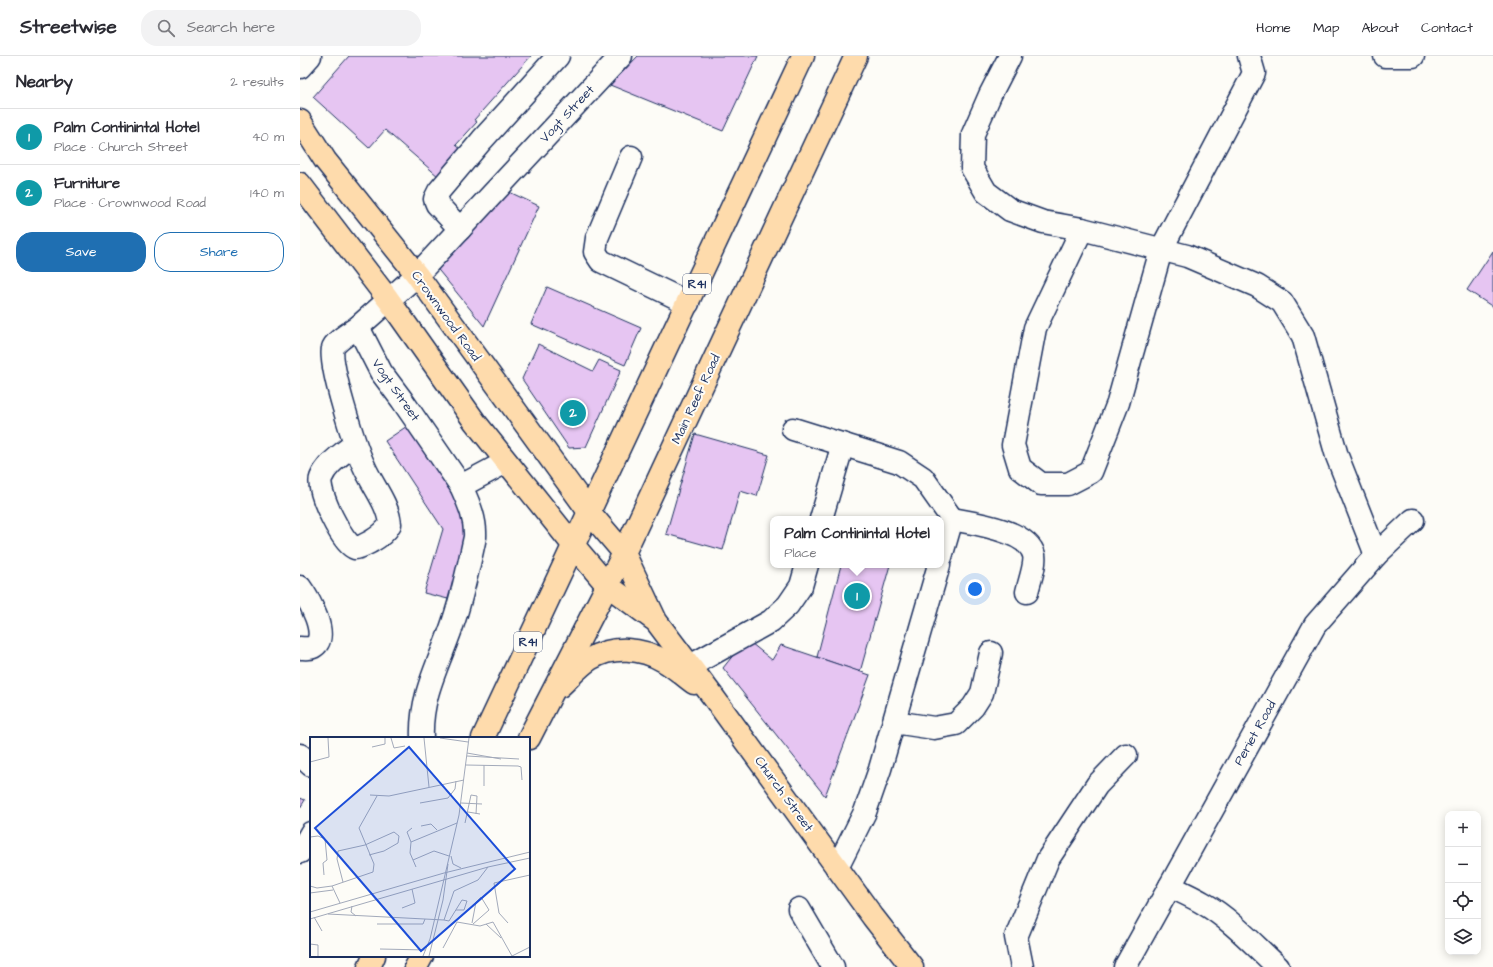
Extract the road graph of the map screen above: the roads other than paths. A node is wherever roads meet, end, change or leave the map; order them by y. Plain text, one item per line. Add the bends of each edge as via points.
1 (310, 56) edge
2 (558, 56) edge
3 (621, 56) edge
4 (803, 56) edge
5 (856, 56) edge
6 (1010, 56) edge
7 (1249, 56) edge
8 (1385, 56) edge
9 (1413, 56) edge
10 (300, 67) edge
11 (300, 121) edge
12 (631, 157) dead end
13 (300, 184) edge
14 (460, 228) junction
15 (1082, 229) junction
16 (1160, 250) junction
17 (417, 275) junction
18 (388, 299) junction
19 (688, 303) junction
20 (358, 327) junction
21 (793, 429) dead end
22 (356, 444) dead end
23 (843, 444) junction
24 (506, 462) junction
25 (461, 486) junction
26 (590, 513) junction
27 (822, 516) edge
28 (952, 519) junction
29 (1413, 520) dead end
30 (574, 546) junction
31 (944, 546) edge
32 (624, 552) junction
33 (1376, 555) junction
34 (806, 568) edge
35 (938, 568) edge
36 (607, 584) junction
37 (300, 587) edge
38 (1027, 592) dead end
39 (656, 621) junction
40 (300, 648) edge
41 (992, 653) dead end
42 (690, 666) junction
43 (551, 693) junction
44 (714, 698) junction
45 (894, 722) junction
46 (422, 737) edge
47 (483, 737) edge
48 (529, 737) edge
49 (1126, 755) dead end
50 (300, 756) edge
51 (310, 763) edge
52 (310, 835) edge
53 (300, 852) edge
54 (837, 868) junction
55 (1170, 886) junction
56 (799, 910) dead end
57 (374, 957) edge
58 (421, 957) edge
59 (369, 967) edge
60 (416, 967) edge
61 (833, 967) edge
62 (912, 967) edge
63 (1022, 967) edge
64 (1125, 967) edge
65 (1278, 967) edge

1 - 10 street
2 - 14 street via 482,140 435,198 437,204
3 - 14 street, Vogt Street
4 - 19 main road, R41
5 - 32 main road, Main Reef Road
6 - 15 street via 973,134 972,168 986,192 1010,210 1043,222
7 - 16 street via 1254,73
8 - 9 street
11 - 17 main road, Crownwood Road via 325,160
12 - 19 street via 597,238 595,252 601,261
13 - 18 main road
14 - 17 street, Vogt Street
15 - 16 street
15 - 16 street via 1035,328 1013,445 1020,468 1041,484 1068,484 1091,472 1118,403
16 - 33 street via 1187,256 1256,286 1282,302 1303,336 1337,456
17 - 18 street, Vogt Street
17 - 26 main road, Crownwood Road
18 - 20 street, Vogt Street
18 - 24 main road
19 - 26 main road, R41
20 - 22 street via 332,349 336,377
20 - 25 street, Vogt Street via 381,372
21 - 23 street
23 - 27 street
23 - 28 street via 899,462 924,478
24 - 25 street
24 - 30 main road
25 - 46 street, Vogt Street via 475,523 475,537 454,620 425,696
26 - 30 main road, R41
26 - 32 main road, Church Street
28 - 31 street
28 - 38 street via 1005,531 1029,546 1035,560
29 - 33 street, Periet Road
30 - 36 main road, Church Street
30 - 47 main road, R41
32 - 36 main road, Main Reef Road
32 - 39 main road, Church Street
33 - 55 street, Periet Road via 1316,625
34 - 42 street via 801,586 788,605 771,621
35 - 45 street
36 - 39 main road, Church Street
36 - 43 main road, Main Reef Road
37 - 40 street via 316,615 319,631 319,639 314,646
39 - 42 main road, Church Street
41 - 45 street via 982,693 973,707 956,724 934,728
42 - 44 main road, Church Street
43 - 44 main road via 590,659 610,650 625,649 640,651 664,660
43 - 48 main road, Main Reef Road
44 - 54 main road, Church Street
45 - 54 street via 865,812
49 - 63 street via 1097,785 1048,859 1016,937
50 - 51 street
52 - 53 street
54 - 62 main road, Church Street
55 - 64 street, Periet Road
55 - 65 street via 1204,904 1229,922
56 - 61 street
57 - 59 main road
58 - 60 main road

